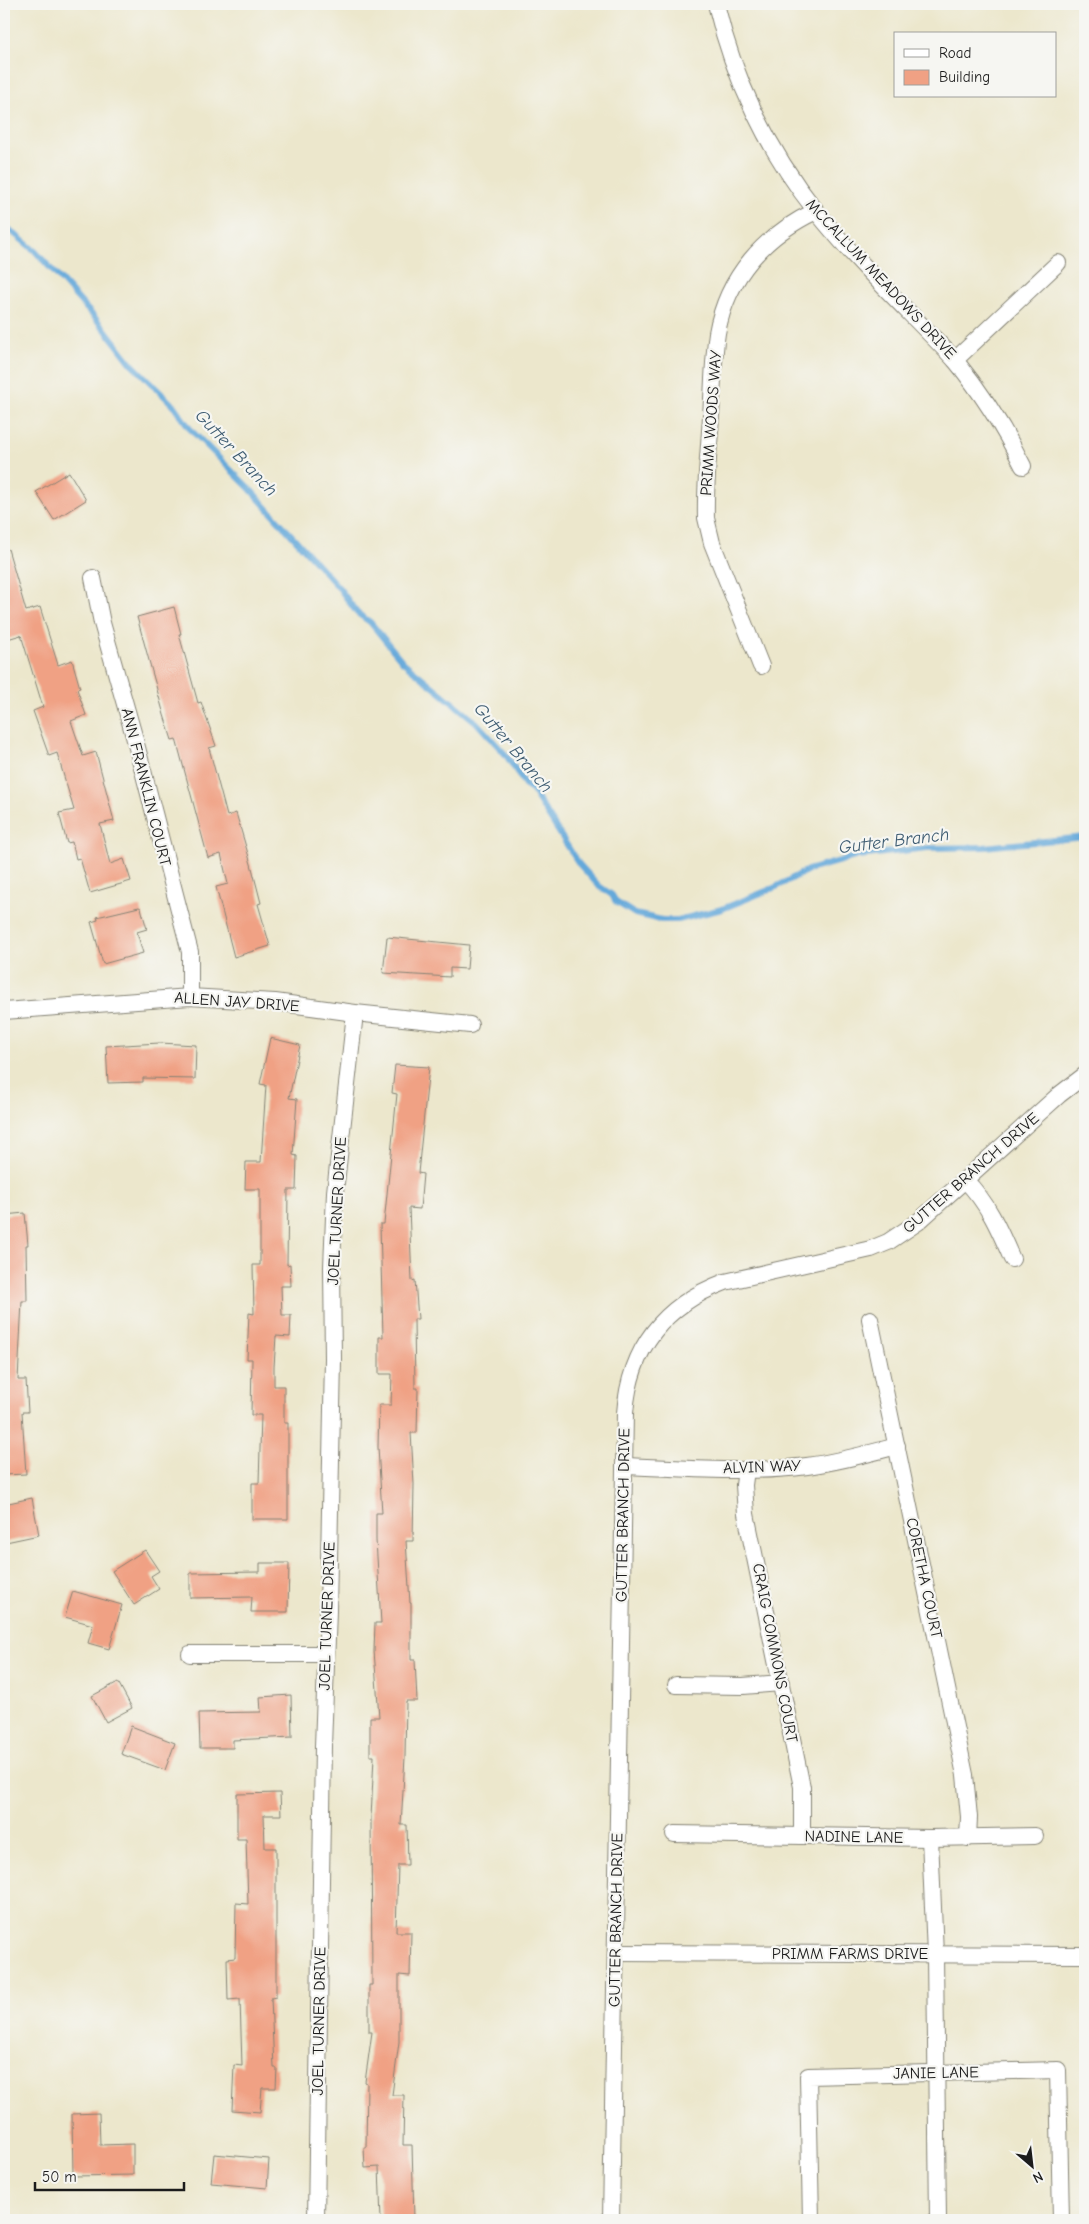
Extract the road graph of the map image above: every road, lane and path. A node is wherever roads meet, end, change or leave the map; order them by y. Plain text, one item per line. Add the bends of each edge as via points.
1 (716, 4) edge
2 (816, 211) junction
3 (1058, 263) dead end
4 (955, 360) junction
5 (1023, 466) dead end
6 (93, 578) dead end
7 (761, 666) dead end
8 (190, 996) junction
9 (4, 1011) edge
10 (355, 1013) junction
11 (470, 1025) dead end
12 (1085, 1075) edge
13 (965, 1180) junction
14 (1012, 1258) dead end
15 (870, 1318) dead end
16 (897, 1446) junction
17 (624, 1466) junction
18 (746, 1470) junction
19 (190, 1654) dead end
20 (326, 1654) junction
21 (781, 1683) junction
22 (676, 1686) dead end
23 (674, 1834) dead end
24 (802, 1836) junction
25 (1035, 1836) dead end
26 (930, 1838) junction
27 (968, 1838) junction
28 (616, 1953) junction
29 (935, 1954) junction
30 (1085, 1955) edge
31 (936, 2073) junction
32 (316, 2220) edge
33 (611, 2220) edge
34 (811, 2220) edge
35 (938, 2220) edge
36 (1061, 2220) edge

1 - 2 street, MCCALLUM MEADOWS DRIVE via 753,107 786,169
2 - 4 street, MCCALLUM MEADOWS DRIVE
2 - 7 street, PRIMM WOODS WAY via 784,228 746,266 728,298 716,341 706,518 712,543
3 - 4 street
4 - 5 street, MCCALLUM MEADOWS DRIVE via 989,405
6 - 8 street, ANN FRANKLIN COURT via 102,623 190,952
8 - 9 street, ALLEN JAY DRIVE
8 - 10 street, ALLEN JAY DRIVE via 275,1002
10 - 11 street, ALLEN JAY DRIVE
10 - 20 street, JOEL TURNER DRIVE via 342,1121 334,1230
12 - 13 street, GUTTER BRANCH DRIVE
13 - 14 street via 993,1215
13 - 17 street, GUTTER BRANCH DRIVE via 918,1222 888,1242 853,1254 725,1282 678,1306 654,1331 630,1378 625,1413
15 - 16 street, CORETHA COURT
16 - 18 street, ALVIN WAY via 822,1463
16 - 27 street, CORETHA COURT via 965,1775 969,1803
17 - 18 street, ALVIN WAY
17 - 28 street, GUTTER BRANCH DRIVE
18 - 21 street, CRAIG COMMONS COURT via 746,1514
19 - 20 street
20 - 32 street, JOEL TURNER DRIVE
21 - 22 street
21 - 24 street, CRAIG COMMONS COURT via 802,1787
23 - 24 street, NADINE LANE
24 - 26 street, NADINE LANE
25 - 27 street, NADINE LANE
26 - 27 street, NADINE LANE
26 - 29 street
28 - 29 street, PRIMM FARMS DRIVE
28 - 33 street, GUTTER BRANCH DRIVE
29 - 30 street, PRIMM FARMS DRIVE
29 - 31 street
31 - 34 street, JANIE LANE via 808,2076
31 - 35 street
31 - 36 street, JANIE LANE via 1058,2070

